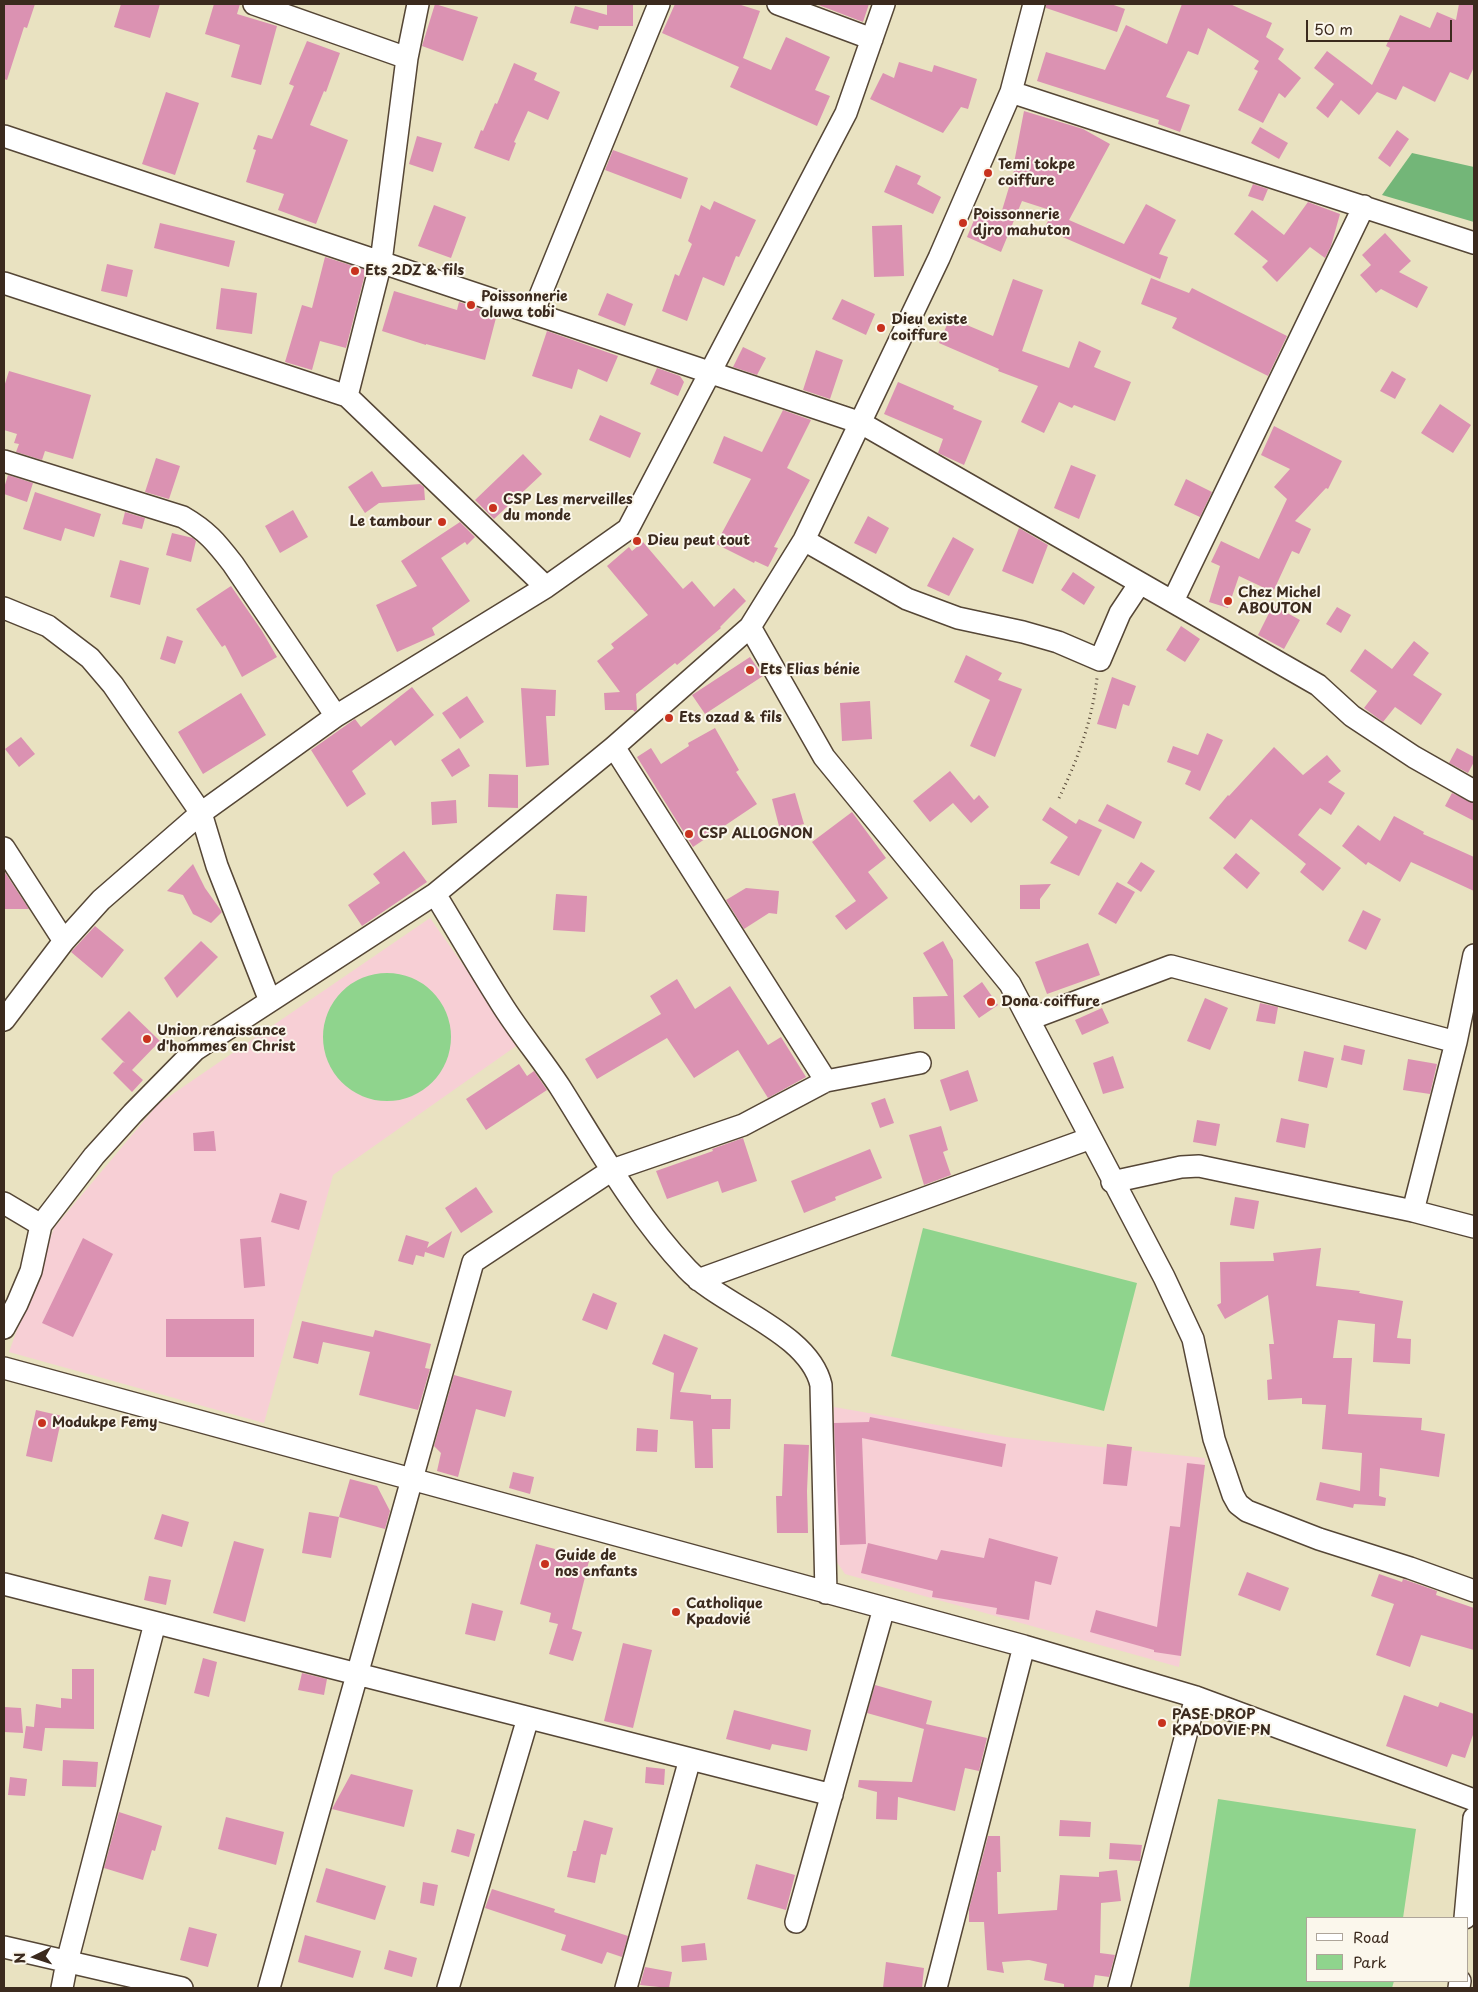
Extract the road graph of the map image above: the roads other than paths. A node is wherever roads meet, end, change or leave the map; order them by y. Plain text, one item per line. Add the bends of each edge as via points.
1 (254, 4) edge
2 (418, 4) edge
3 (659, 4) edge
4 (778, 4) edge
5 (884, 4) edge
6 (1034, 4) edge
7 (872, 38) junction
8 (407, 58) junction
9 (1011, 92) junction
10 (4, 136) edge
11 (1364, 206) junction
12 (1474, 242) edge
13 (381, 262) junction
14 (4, 283) edge
15 (533, 313) junction
16 (710, 373) junction
17 (347, 396) junction
18 (861, 423) junction
19 (4, 461) edge
20 (804, 540) junction
21 (1140, 583) junction
22 (546, 587) junction
23 (1173, 601) junction
24 (4, 608) edge
25 (750, 627) junction
26 (336, 716) junction
27 (614, 747) junction
28 (1474, 791) edge
29 (201, 813) junction
30 (4, 848) edge
31 (434, 894) junction
32 (64, 941) junction
33 (1474, 955) edge
34 (270, 1001) junction
35 (4, 1020) edge
36 (1030, 1020) junction
37 (1456, 1042) junction
38 (920, 1063) dead end
39 (826, 1081) junction
40 (1091, 1138) junction
41 (612, 1170) junction
42 (1112, 1182) junction
43 (4, 1203) edge
44 (1414, 1211) junction
45 (41, 1226) junction
46 (1474, 1227) edge
47 (698, 1280) junction
48 (4, 1328) edge
49 (4, 1368) edge
50 (412, 1480) junction
51 (4, 1584) edge
52 (1474, 1591) edge
53 (826, 1593) junction
54 (884, 1608) junction
55 (155, 1623) junction
56 (1024, 1646) junction
57 (357, 1674) junction
58 (1196, 1696) junction
59 (528, 1718) junction
60 (690, 1759) junction
61 (832, 1795) junction
62 (1474, 1800) edge
63 (1474, 1818) edge
64 (1465, 1917) edge
65 (796, 1922) dead end
66 (4, 1947) edge
67 (67, 1962) junction
68 (62, 1988) edge
69 (182, 1988) edge
70 (269, 1988) edge
71 (448, 1988) edge
72 (626, 1988) edge
73 (936, 1988) edge
74 (1119, 1988) edge

1 - 8 street
2 - 8 street
3 - 15 street
4 - 7 street
5 - 7 street
6 - 9 street
7 - 16 street via 846,112
8 - 13 street
9 - 11 street
9 - 18 street via 939,258
10 - 13 street
11 - 12 street
11 - 23 street
13 - 15 street
13 - 17 street
14 - 17 street
15 - 16 street
16 - 18 street
16 - 22 street via 628,529
17 - 22 street
18 - 20 street
18 - 21 street
19 - 26 street via 183,517 201,527 233,564
20 - 21 street via 907,598 958,618 1058,642 1100,660 1120,613
20 - 25 street
21 - 23 street
22 - 26 street
23 - 28 street via 1318,685 1352,716
24 - 29 street via 48,626 90,658 113,685
25 - 27 street
25 - 36 street via 824,757 1010,984
26 - 29 street
27 - 31 street
27 - 39 street
29 - 32 street via 101,900
29 - 34 street via 217,866
30 - 32 street
31 - 34 street
31 - 41 street via 502,1005 542,1059
32 - 35 street
33 - 37 street
34 - 45 street via 195,1050 100,1149
36 - 37 street via 1171,966
36 - 40 street
37 - 44 street
38 - 39 street
39 - 41 street via 743,1125
40 - 42 street
40 - 47 street
41 - 47 street via 664,1244
41 - 50 street via 473,1262
42 - 44 street via 1199,1166
42 - 52 street via 1164,1277 1193,1339 1214,1439 1238,1504 1247,1511 1319,1539
43 - 45 street
44 - 46 street
45 - 48 street via 31,1271
47 - 53 street via 778,1330 818,1372 821,1385
49 - 50 street
50 - 53 street
50 - 57 street
51 - 55 street
53 - 54 street
54 - 56 street
54 - 61 street
55 - 57 street
55 - 67 street
56 - 58 street
56 - 73 street
57 - 59 street
57 - 70 street
58 - 62 street
58 - 74 street
59 - 60 street
59 - 71 street
60 - 61 street
60 - 72 street
61 - 65 street
63 - 64 street
66 - 67 street
67 - 68 street
67 - 69 street

